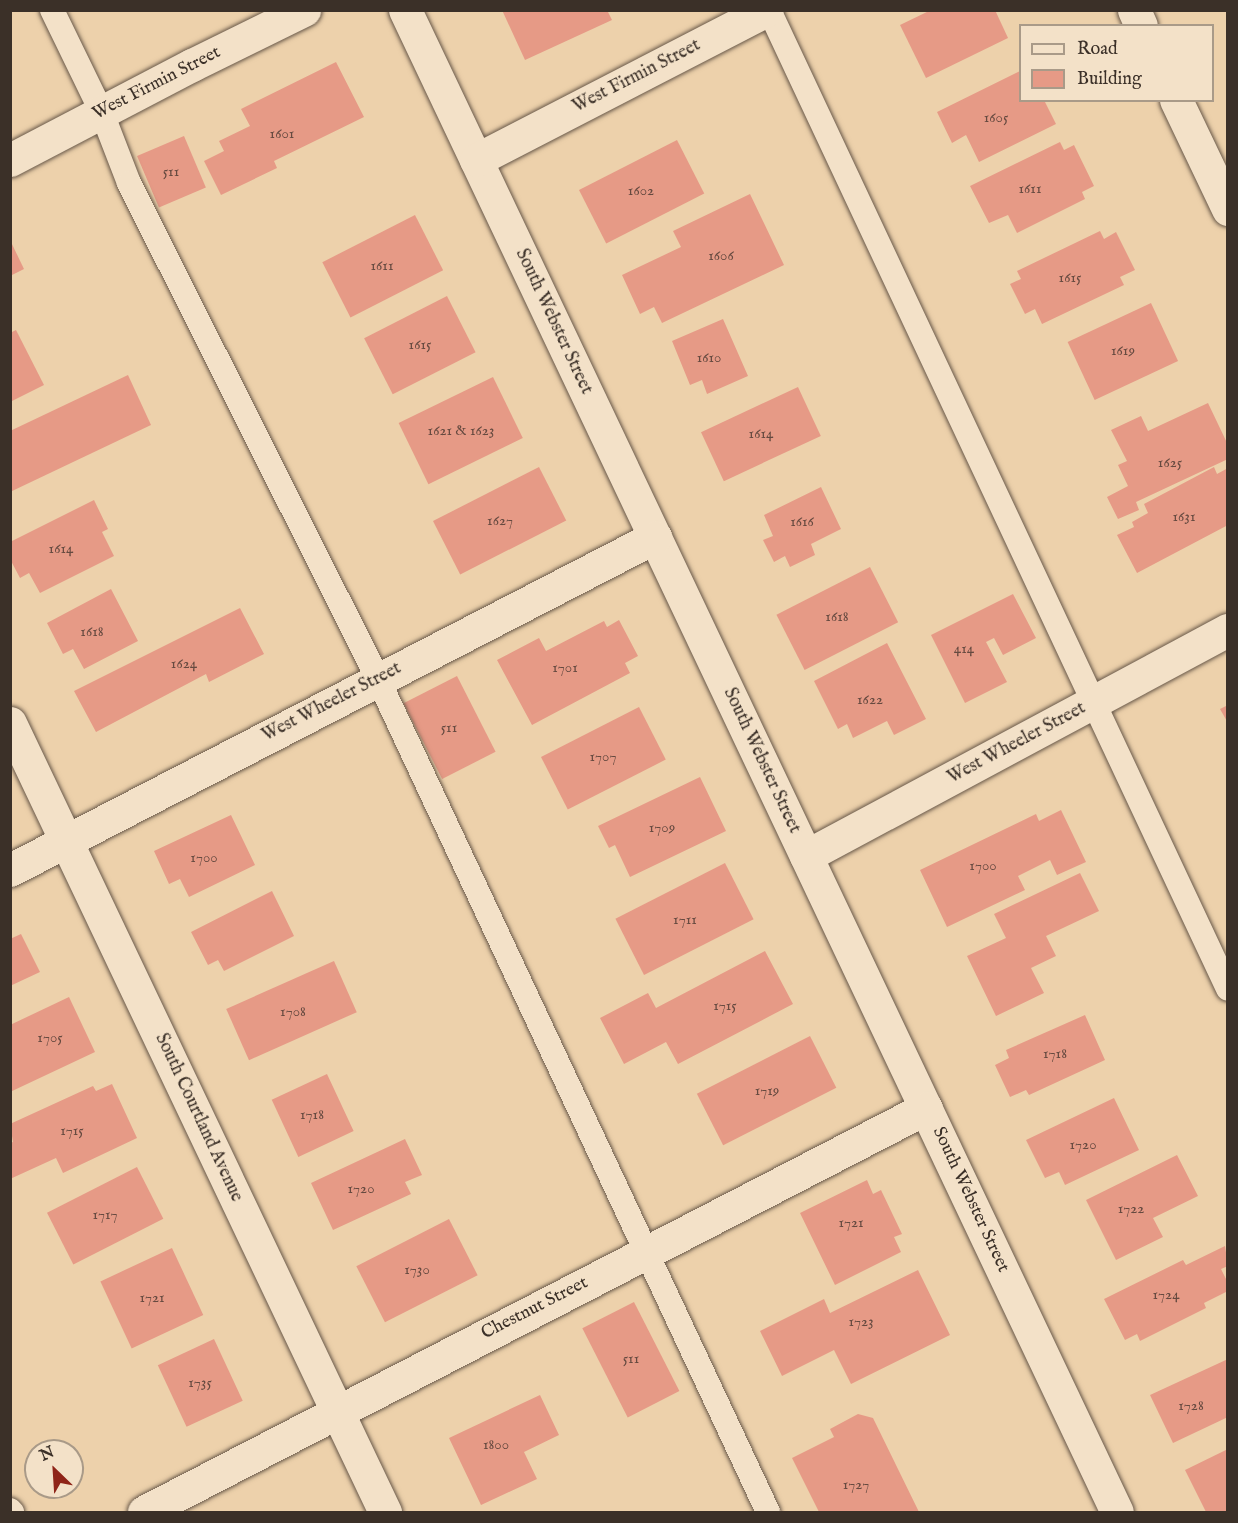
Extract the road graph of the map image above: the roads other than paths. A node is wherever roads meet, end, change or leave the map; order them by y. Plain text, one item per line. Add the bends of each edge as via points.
1 (52, 10) edge
2 (304, 10) edge
3 (405, 10) edge
4 (768, 10) edge
5 (1134, 10) edge
6 (1140, 24) edge
7 (1177, 102) edge
8 (102, 113) junction
9 (10, 160) edge
10 (476, 160) junction
11 (1227, 209) edge
12 (655, 537) junction
13 (1227, 630) edge
14 (378, 680) junction
15 (1093, 704) junction
16 (10, 723) edge
17 (67, 842) junction
18 (806, 856) junction
19 (10, 870) edge
20 (1227, 989) edge
21 (926, 1108) junction
22 (644, 1253) junction
23 (337, 1411) junction
24 (144, 1512) edge
25 (385, 1512) edge
26 (768, 1512) edge
27 (1117, 1512) edge

1 - 8 lane
2 - 8 street, West Firmin Street
3 - 10 street, South Webster Street
4 - 10 street, West Firmin Street
4 - 15 lane
5 - 6 street
7 - 11 street
8 - 9 street, West Firmin Street
8 - 14 lane via 129,183
10 - 12 street, South Webster Street
12 - 14 street, West Wheeler Street
12 - 18 street, South Webster Street
13 - 15 street, West Wheeler Street
14 - 17 street, West Wheeler Street
14 - 22 lane
15 - 18 street, West Wheeler Street
15 - 20 lane
16 - 17 street, South Courtland Avenue
17 - 19 street, West Wheeler Street
17 - 23 street, South Courtland Avenue
18 - 21 street, South Webster Street
21 - 22 street, Chestnut Street
21 - 27 street, South Webster Street
22 - 23 street, Chestnut Street
22 - 26 lane
23 - 24 street, Chestnut Street
23 - 25 street, South Courtland Avenue

